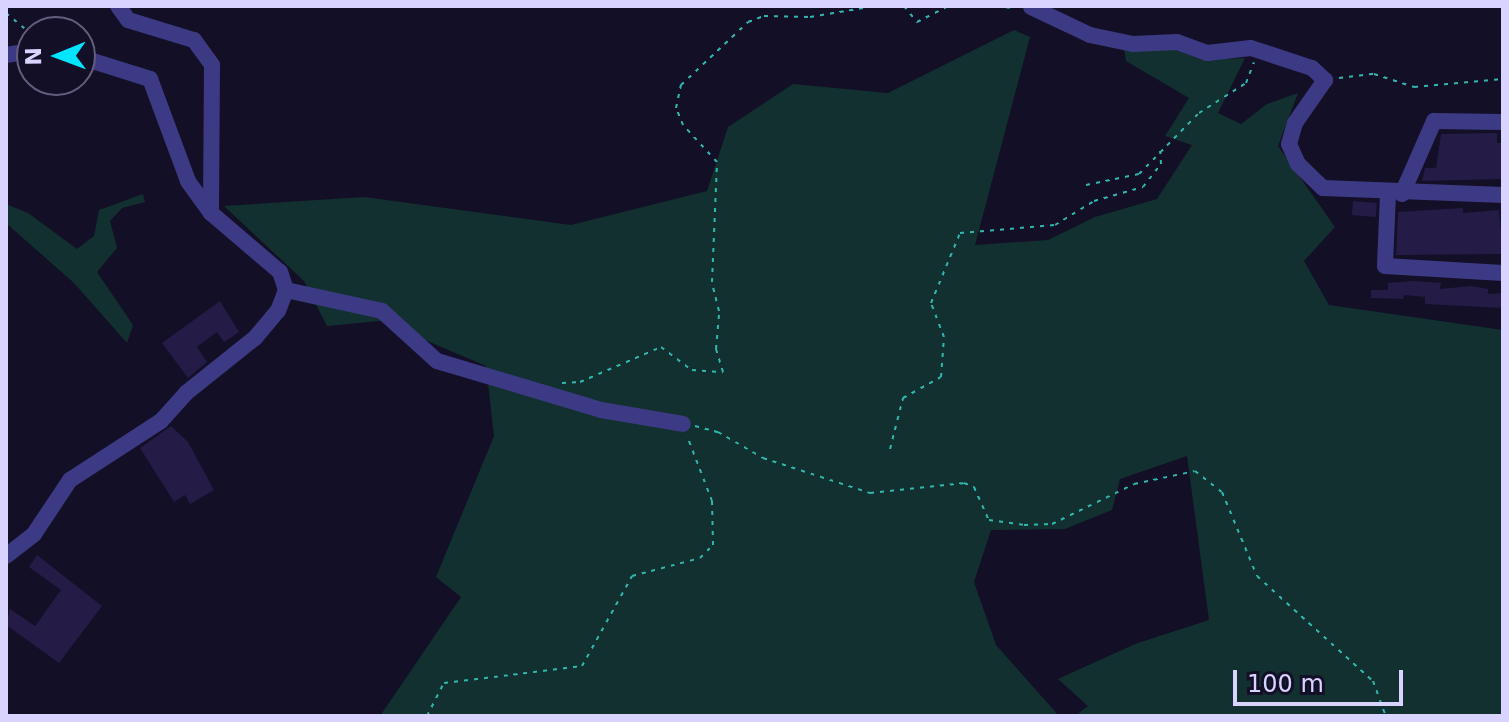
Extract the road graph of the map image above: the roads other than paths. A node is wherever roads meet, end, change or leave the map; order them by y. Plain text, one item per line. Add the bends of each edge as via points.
1 (118, 6) edge
2 (1031, 7) edge
3 (96, 62) edge
4 (1503, 122) edge
5 (1395, 194) junction
6 (1503, 195) edge
7 (211, 210) junction
8 (1503, 273) edge
9 (286, 290) junction
10 (683, 424) road end
11 (6, 556) edge

1 - 7 street via 134,22 194,40 212,65
2 - 5 street via 1090,35 1133,44 1177,42 1207,53 1259,50 1312,68 1325,80 1292,133 1289,144 1298,164 1323,188
3 - 7 street via 150,79 178,162
4 - 5 street via 1434,121
5 - 6 street
5 - 8 street via 1385,266
7 - 9 street via 280,272
9 - 10 street via 382,311 437,361 601,410
9 - 11 street via 278,311 255,338 186,393 161,421 70,480 34,534

